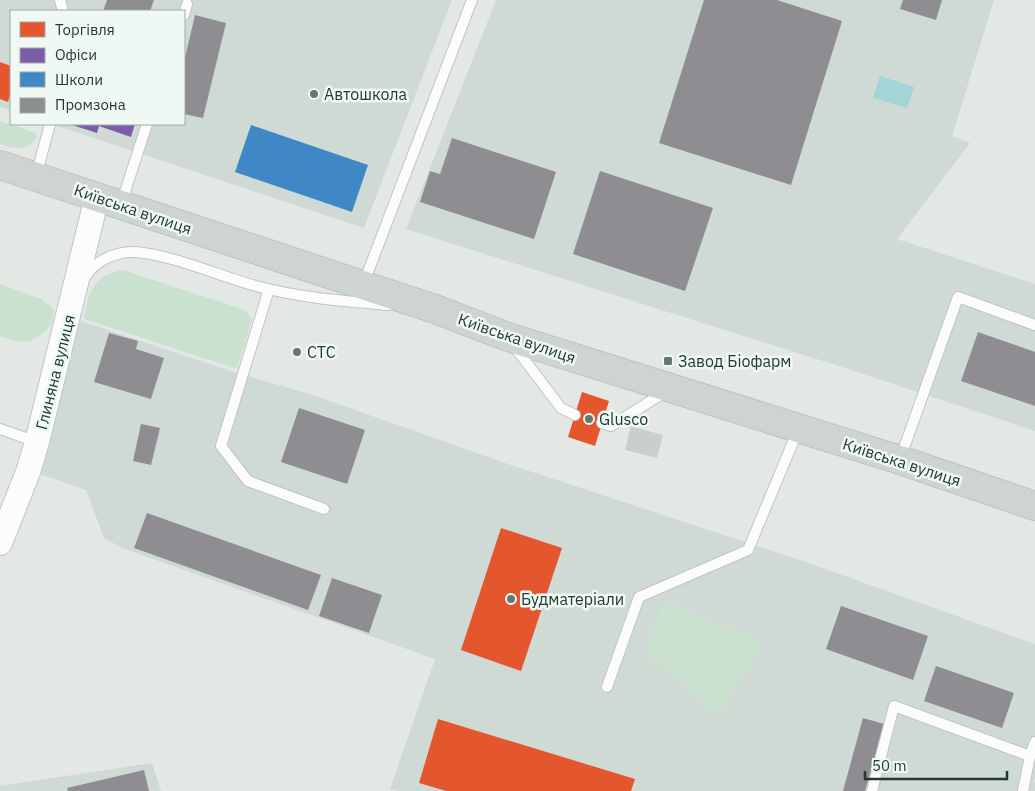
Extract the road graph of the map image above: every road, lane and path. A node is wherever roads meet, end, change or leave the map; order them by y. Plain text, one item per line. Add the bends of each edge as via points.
1 (472, 0) edge
2 (187, 4) dead end
3 (185, 11) edge
4 (50, 125) edge
5 (147, 125) edge
6 (0, 165) edge
7 (36, 176) junction
8 (109, 201) junction
9 (362, 286) junction
10 (269, 289) junction
11 (73, 296) junction
12 (435, 309) junction
13 (1035, 325) edge
14 (508, 337) junction
15 (671, 388) junction
16 (575, 414) dead end
17 (602, 423) dead end
18 (0, 429) edge
19 (799, 429) junction
20 (37, 442) junction
21 (900, 460) junction
22 (1035, 506) edge
23 (324, 509) dead end
24 (0, 543) edge
25 (608, 687) dead end
26 (1035, 742) edge
27 (1030, 756) junction
28 (872, 791) edge
29 (1024, 791) edge

1 - 9 lane
2 - 3 lane
4 - 7 lane
5 - 8 lane
6 - 7 main road, Київська вулиця
7 - 8 main road, Київська вулиця
8 - 9 main road, Київська вулиця
8 - 11 street, Глиняна вулиця
9 - 12 main road, Київська вулиця
10 - 11 lane via 162,257 133,252 114,255 92,267
10 - 12 lane via 319,299
10 - 23 lane via 221,446 248,481
11 - 20 street, Глиняна вулиця
12 - 14 main road, Київська вулиця
13 - 21 lane via 958,298
14 - 15 main road, Київська вулиця
14 - 16 lane via 561,408
15 - 17 lane via 611,426
15 - 19 main road, Київська вулиця
18 - 20 lane
19 - 21 main road, Київська вулиця
19 - 25 lane via 748,550 639,598
20 - 24 street, Глиняна вулиця
21 - 22 main road, Київська вулиця
26 - 27 lane
27 - 28 lane via 894,706
27 - 29 lane

